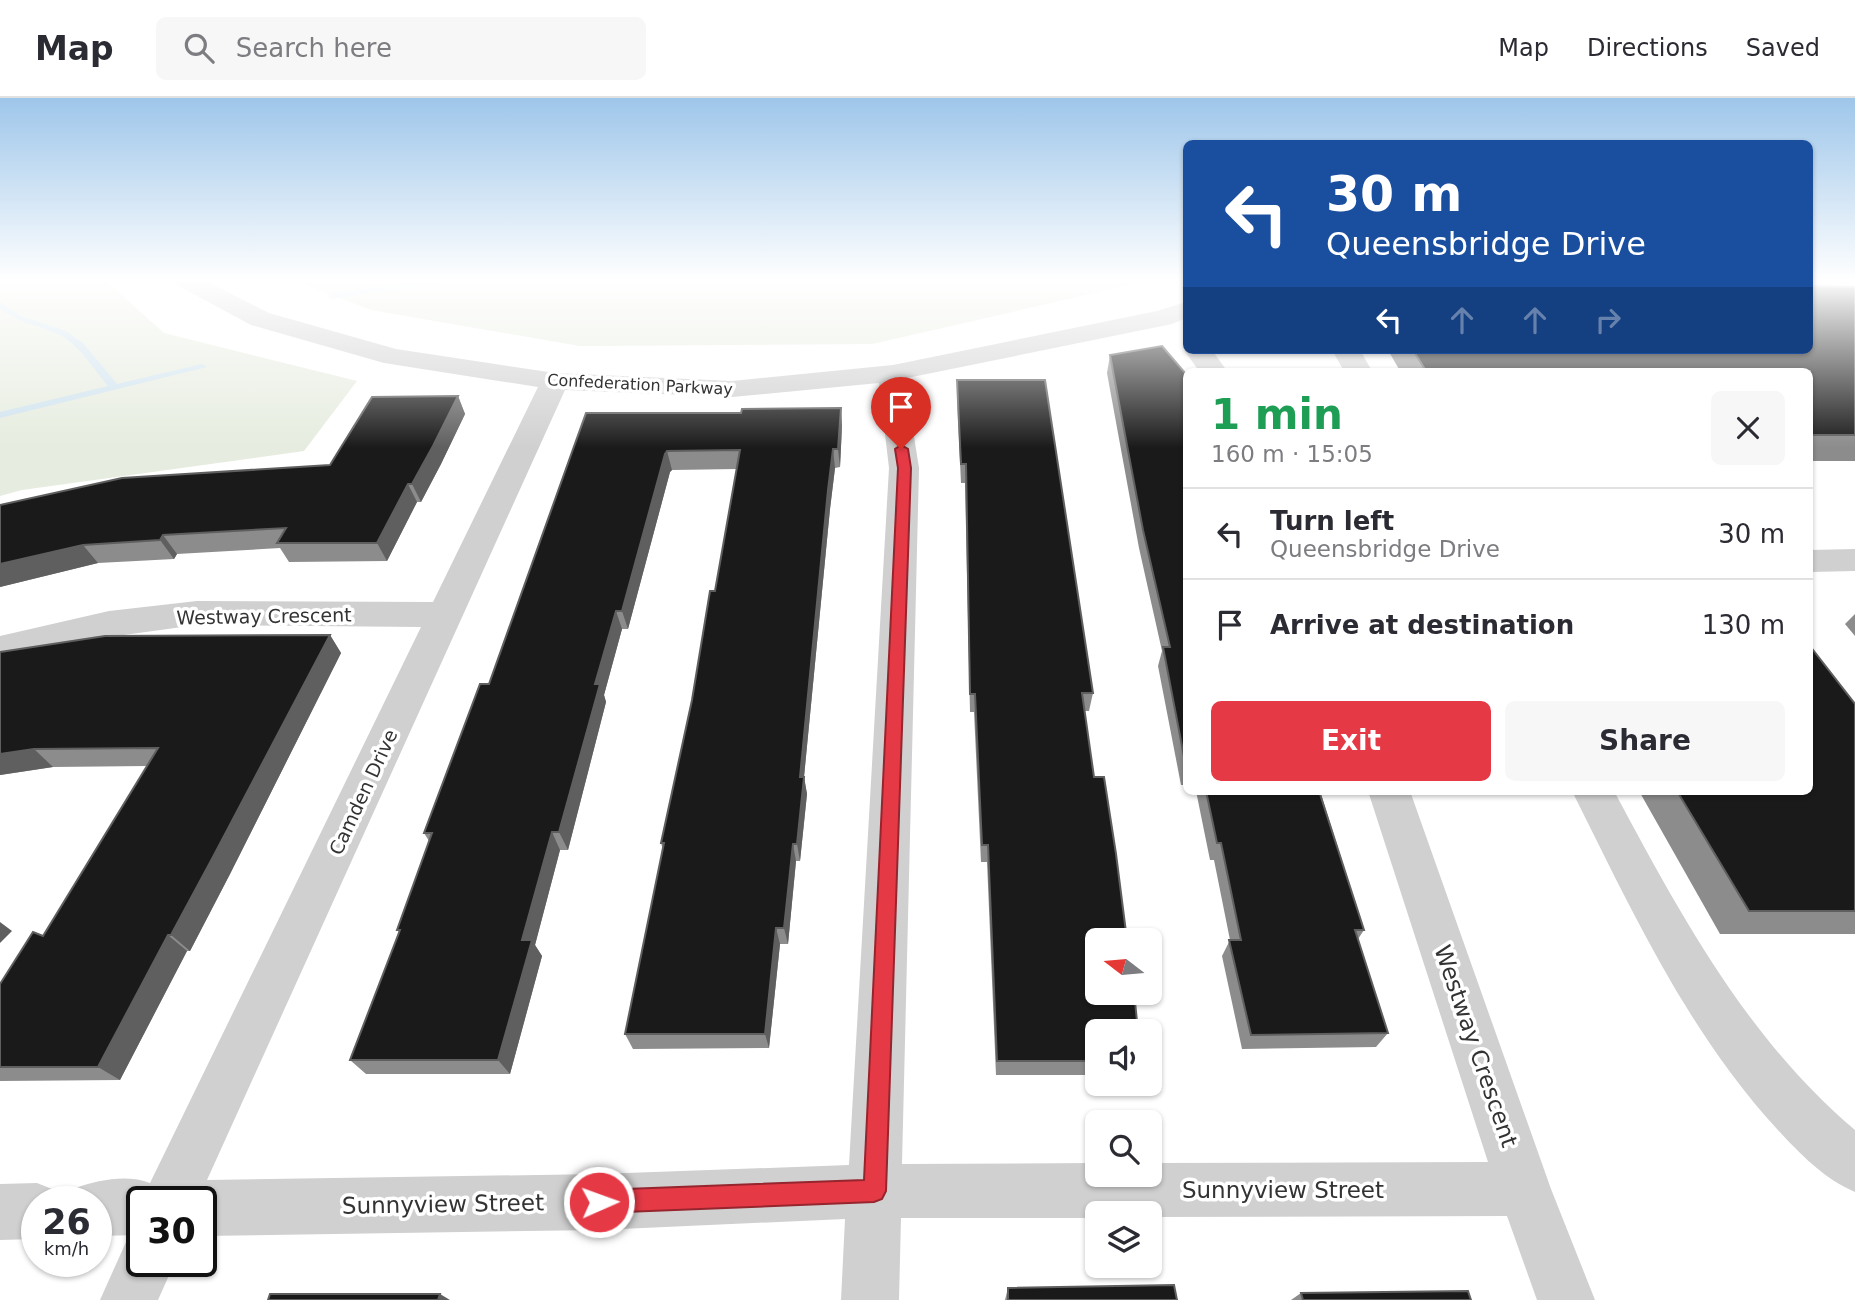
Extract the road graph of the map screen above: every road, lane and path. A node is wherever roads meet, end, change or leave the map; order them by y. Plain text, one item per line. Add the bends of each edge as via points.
1 (320, 336) edge
2 (1069, 336) edge
3 (893, 373) junction
4 (555, 381) junction
5 (1855, 560) edge
6 (1813, 561) edge
7 (446, 615) junction
8 (0, 649) edge
9 (1390, 795) edge
10 (1595, 795) edge
11 (1855, 1165) edge
12 (177, 1186) edge
13 (1524, 1189) junction
14 (874, 1191) junction
15 (217, 1208) edge
16 (21, 1211) edge
17 (0, 1212) edge
18 (139, 1277) edge
19 (129, 1300) edge
20 (870, 1300) edge
21 (1566, 1300) edge

1 - 4 street, Confederation Parkway via 394,357
2 - 3 street, Confederation Parkway
3 - 4 street, Confederation Parkway via 732,389
3 - 14 street via 904,468
4 - 7 street, Camden Drive
5 - 6 street
7 - 8 street, Westway Crescent via 197,613 109,625
7 - 12 street, Camden Drive
9 - 13 street, Westway Crescent
10 - 11 street via 1709,1001 1761,1075 1820,1138
13 - 14 street, Sunnyview Street
13 - 21 street, Westway Crescent
14 - 15 street, Sunnyview Street via 586,1202
14 - 20 street
16 - 17 street
18 - 19 street

